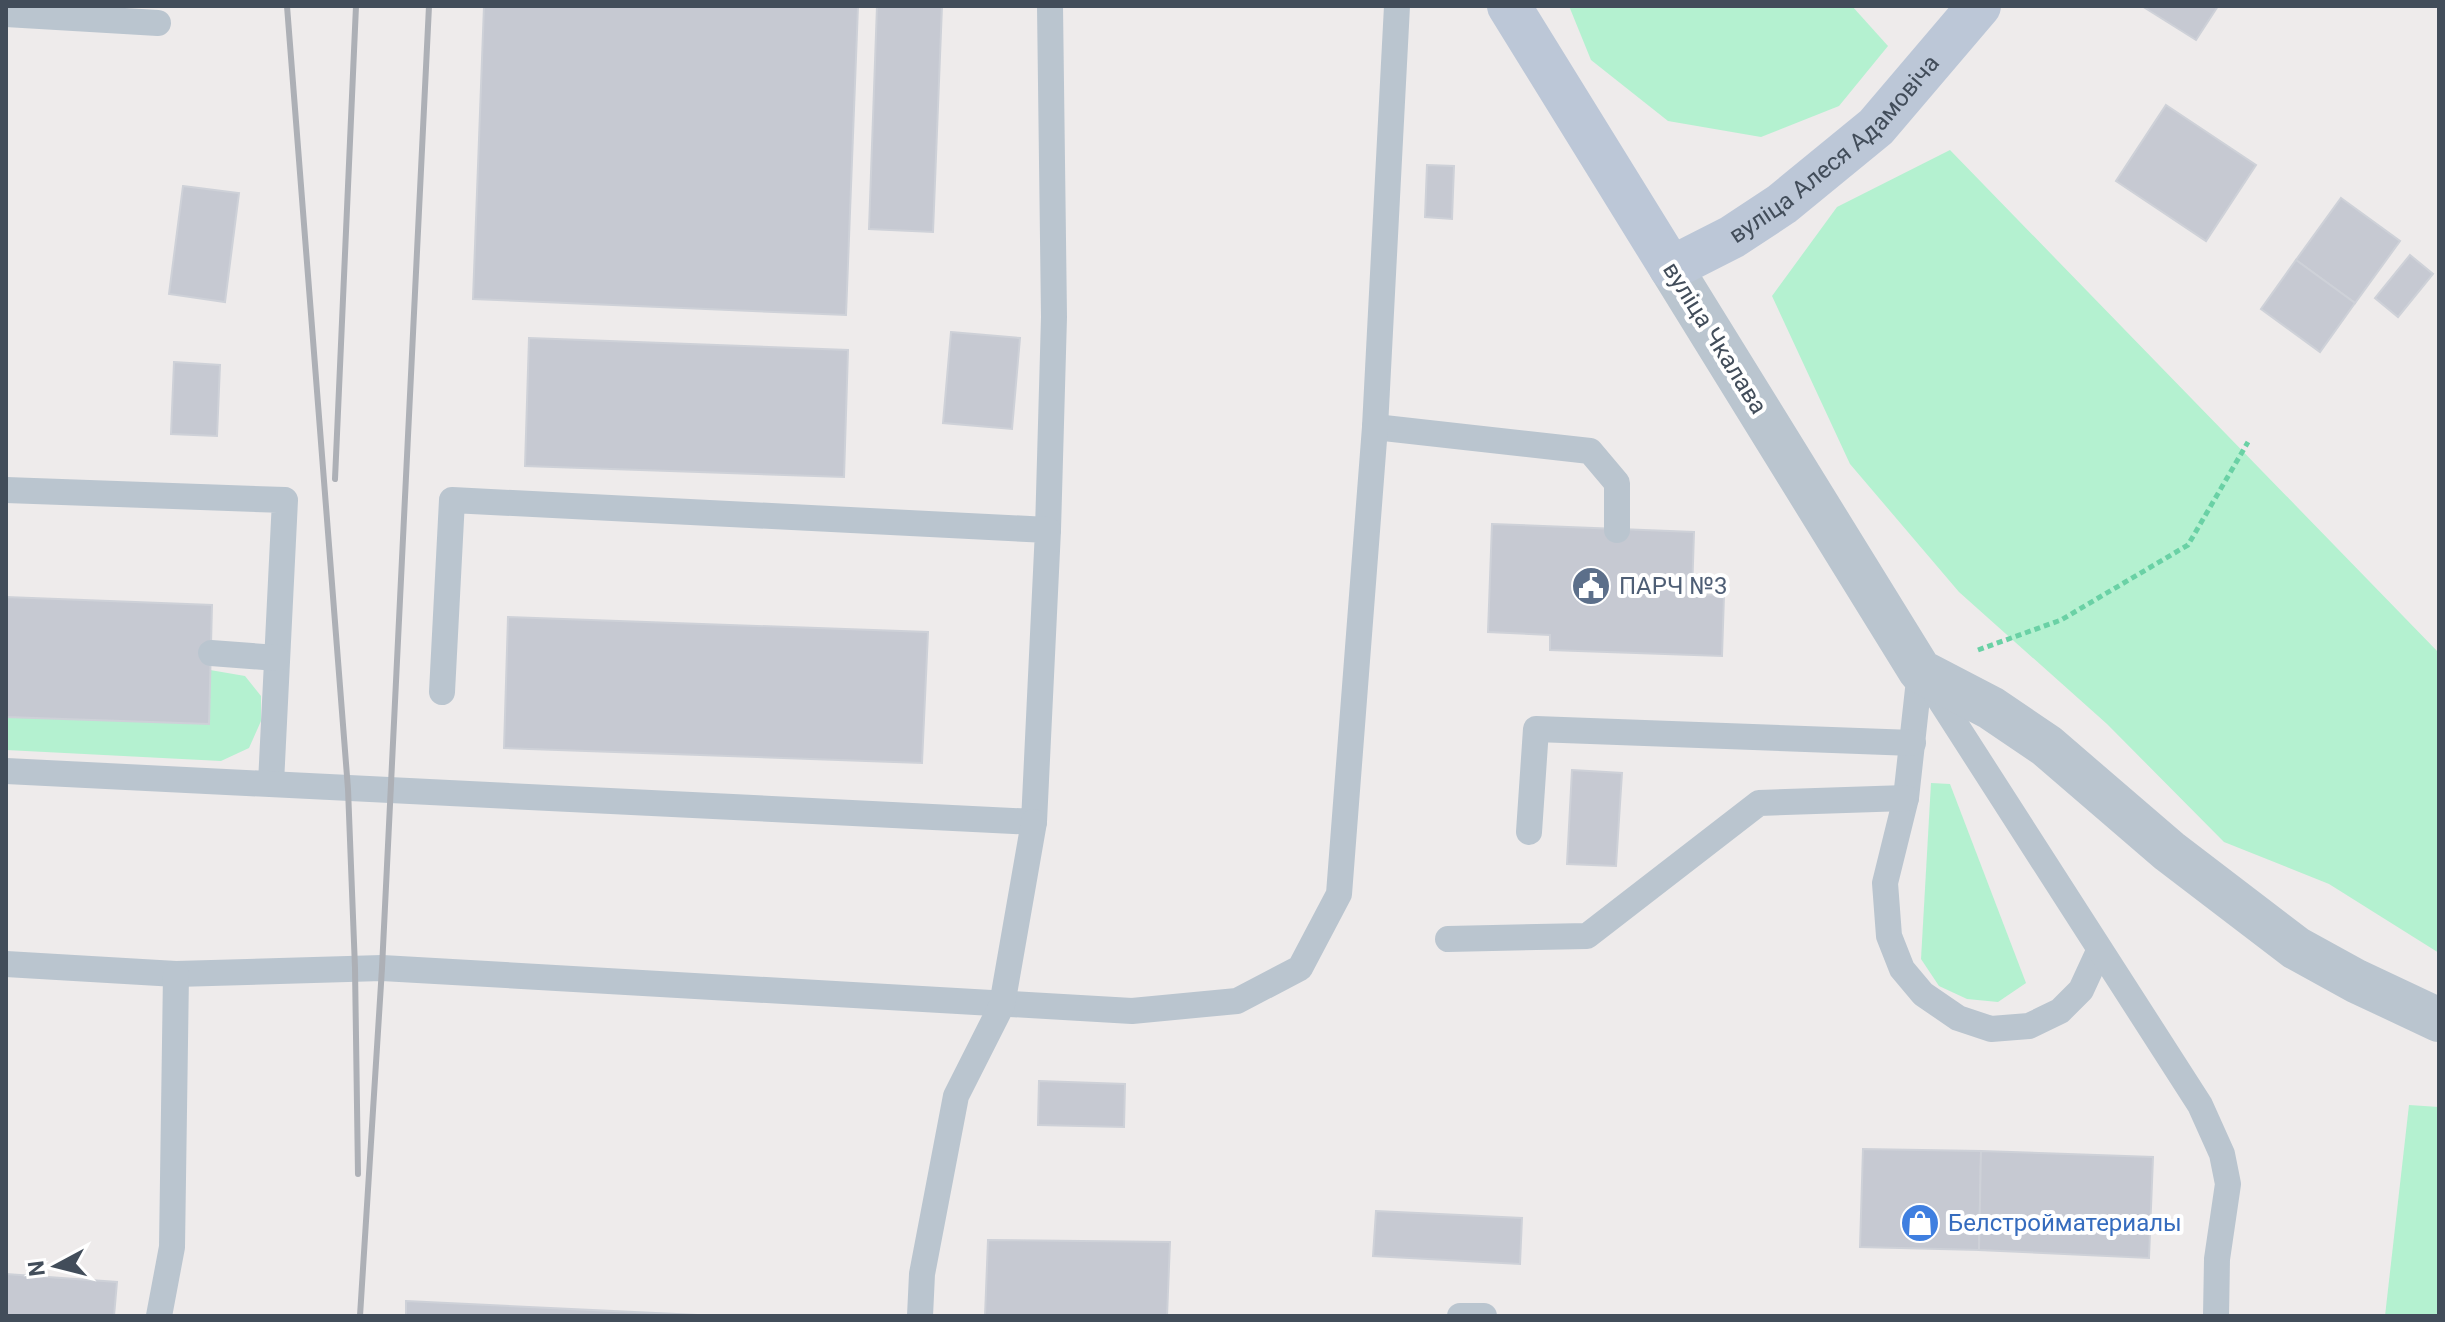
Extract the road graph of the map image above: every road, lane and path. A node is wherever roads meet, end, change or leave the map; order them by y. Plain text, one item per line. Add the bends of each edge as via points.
1 (1050, 6) edge
2 (1397, 6) edge
3 (1509, 6) edge
4 (1979, 6) edge
5 (6, 14) edge
6 (158, 23) dead end
7 (1671, 268) junction
8 (1375, 427) junction
9 (2248, 442) dead end
10 (6, 490) edge
11 (1048, 530) junction
12 (1617, 530) dead end
13 (211, 653) dead end
14 (277, 658) junction
15 (1920, 671) junction
16 (442, 692) dead end
17 (1913, 743) junction
18 (6, 771) edge
19 (271, 783) junction
20 (1906, 798) junction
21 (1034, 822) junction
22 (1529, 832) dead end
23 (1448, 939) dead end
24 (2099, 951) junction
25 (6, 964) edge
26 (176, 974) junction
27 (1002, 1005) junction
28 (2439, 1020) edge
29 (159, 1316) edge
30 (920, 1316) edge
31 (1460, 1316) edge
32 (1484, 1316) edge
33 (2216, 1316) edge

1 - 11 lane via 1054,317
2 - 8 lane
3 - 7 street, вуліца Чкалава
4 - 7 street, вуліца Алеся Адамовіча via 1876,127 1782,204
5 - 6 lane
7 - 15 street, вуліца Чкалава
8 - 12 lane via 1590,451 1617,483
8 - 27 lane via 1339,894 1300,968 1237,1001 1132,1011
9 - 15 path via 2188,545 2061,620
10 - 14 lane via 285,500
11 - 16 lane via 452,500
11 - 21 lane
13 - 14 lane
14 - 19 lane
15 - 17 lane
15 - 24 lane
15 - 28 street via 1991,708 2047,746 2169,851 2296,948
17 - 20 lane
17 - 22 lane via 1536,729
18 - 19 lane
19 - 21 lane
20 - 23 lane via 1759,803 1587,936
20 - 24 lane via 1885,883 1889,936 1902,969 1923,994 1958,1018 1991,1029 2029,1026 2060,1011 2081,990
21 - 27 lane
24 - 33 lane via 2200,1105 2222,1154 2228,1184 2217,1259
25 - 26 lane
26 - 27 lane via 382,968
26 - 29 lane via 172,1247
27 - 30 lane via 956,1096 922,1274
31 - 32 lane

